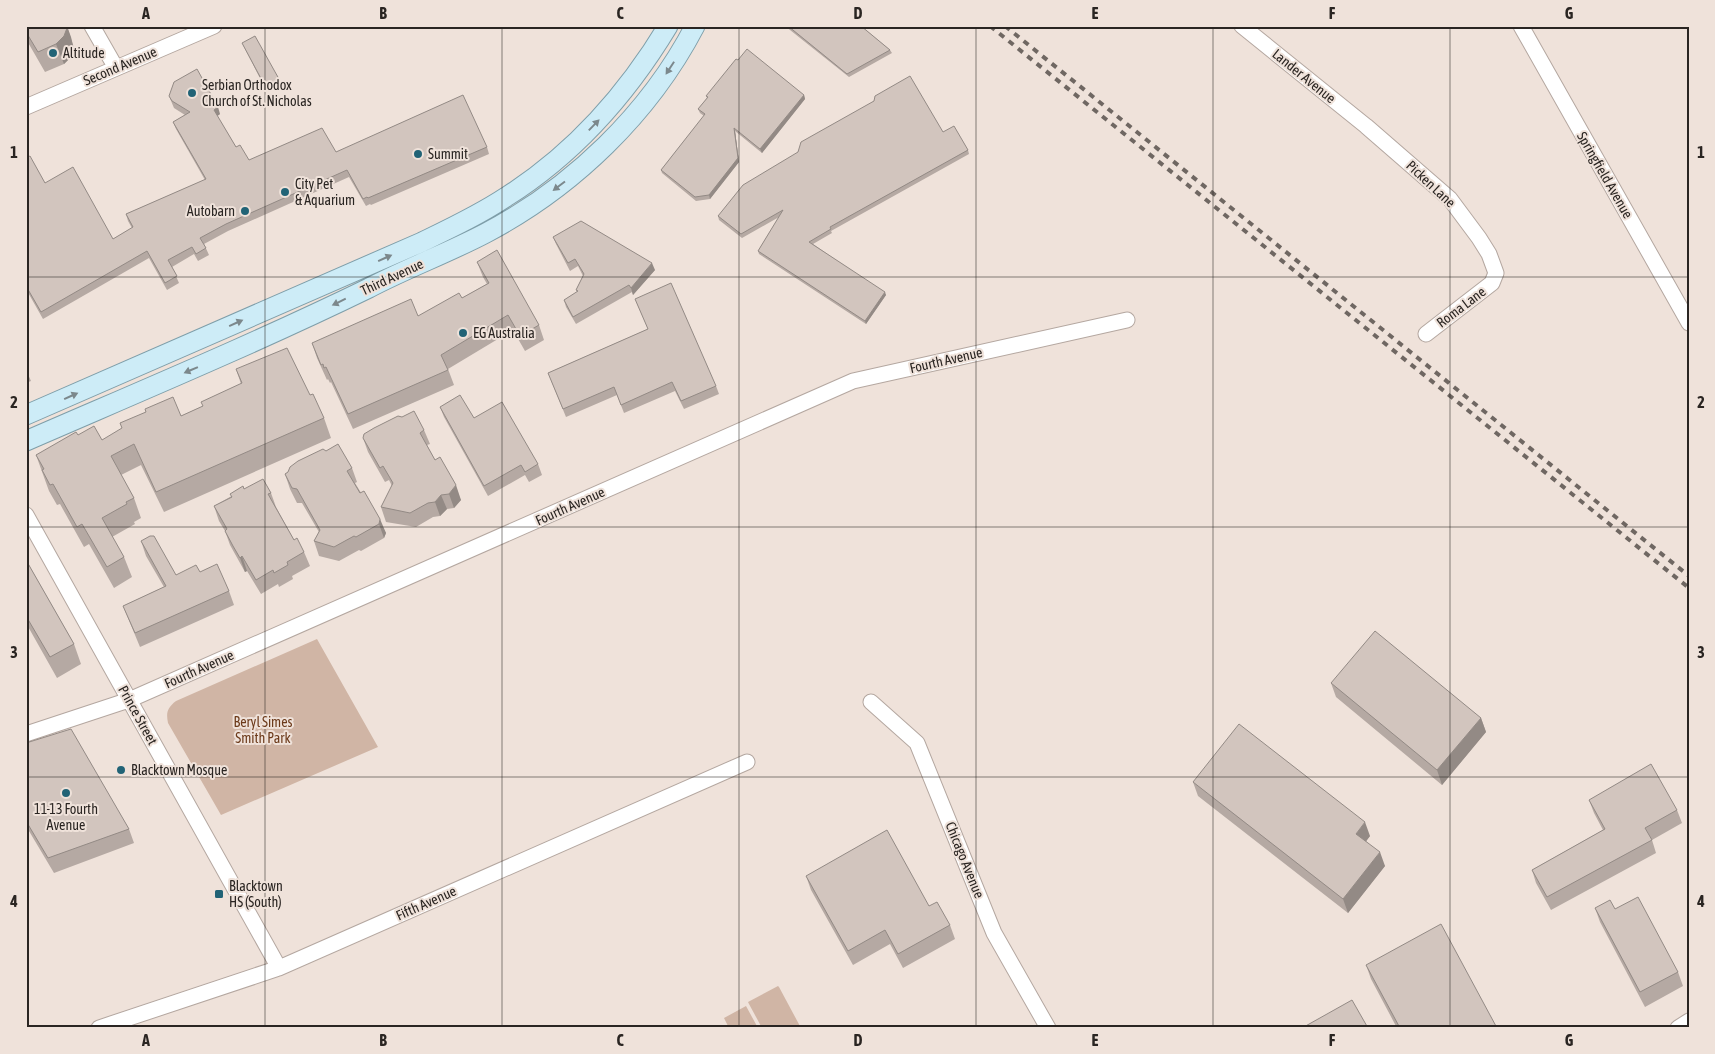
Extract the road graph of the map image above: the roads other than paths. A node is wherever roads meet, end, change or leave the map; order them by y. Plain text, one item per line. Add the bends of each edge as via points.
1 (92, 26) edge
2 (214, 26) edge
3 (668, 26) edge
4 (695, 26) edge
5 (1242, 26) edge
6 (1521, 26) edge
7 (116, 68) junction
8 (26, 107) edge
9 (1366, 126) joint
10 (1495, 278) joint
11 (1126, 320) dead end
12 (1689, 323) edge
13 (1426, 334) dead end
14 (26, 415) edge
15 (26, 441) edge
16 (26, 515) edge
17 (129, 700) junction
18 (871, 702) dead end
19 (26, 734) edge
20 (747, 762) dead end
21 (278, 968) junction
22 (1689, 1022) edge
23 (99, 1028) edge
24 (1048, 1028) edge
25 (1678, 1028) edge

1 - 7 street
2 - 7 street, Second Avenue
14 -> 3 main road, Third Avenue via 422,242 506,197 554,162 602,116 632,81
4 -> 15 main road, Third Avenue via 663,79 609,142 569,178 509,219 462,245 240,349
5 - 9 street, Lander Avenue
6 - 12 street, Springfield Avenue
7 - 8 street, Second Avenue
9 - 10 street, Picken Lane via 1450,199 1480,238 1495,268
10 - 13 street, Roma Lane via 1488,287
11 - 17 street, Fourth Avenue via 853,381
16 - 17 street, Prince Street
17 - 19 street, Fourth Avenue
17 - 21 street, Prince Street
18 - 24 street, Chicago Avenue via 917,743 994,933
20 - 21 street, Fifth Avenue
21 - 23 street, Fifth Avenue
22 - 25 street

